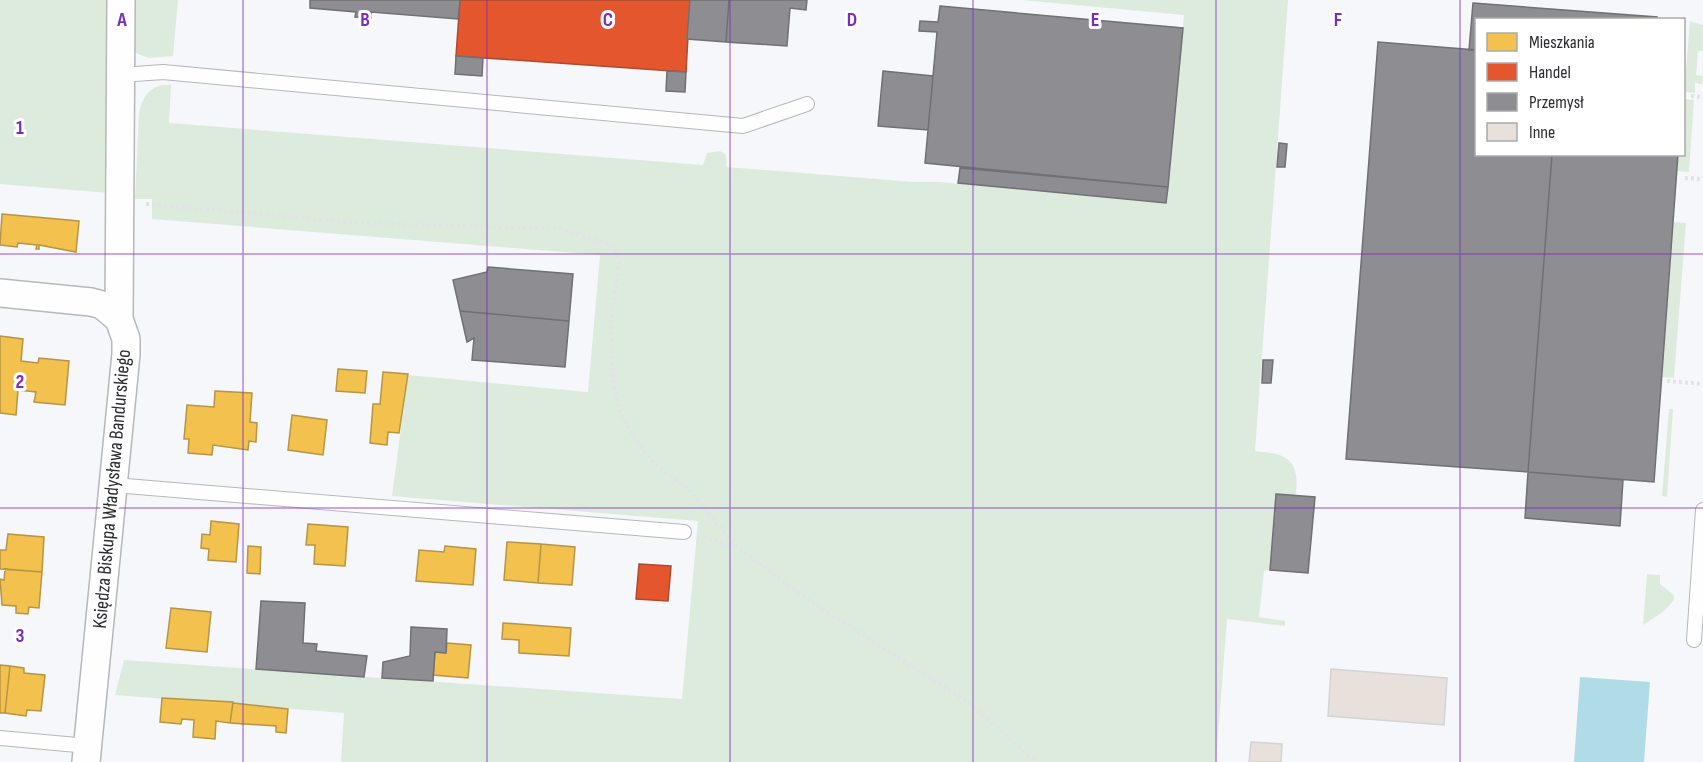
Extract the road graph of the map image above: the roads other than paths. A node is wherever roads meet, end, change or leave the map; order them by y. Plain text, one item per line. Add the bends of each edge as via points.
1 (121, 0) edge
2 (121, 75) junction
3 (807, 104) dead end
4 (0, 293) edge
5 (120, 319) junction
6 (114, 485) junction
7 (1703, 510) edge
8 (684, 532) road end
9 (1693, 640) edge
10 (0, 738) edge
11 (87, 754) edge

1 - 2 street, Księdza Biskupa Władysława Bandurskiego
2 - 3 lane via 163,72 743,126
2 - 5 street, Księdza Biskupa Władysława Bandurskiego
4 - 5 street via 91,302
5 - 6 street, Księdza Biskupa Władysława Bandurskiego via 126,354
6 - 8 lane
6 - 11 street, Księdza Biskupa Władysława Bandurskiego
7 - 9 lane
10 - 11 lane

